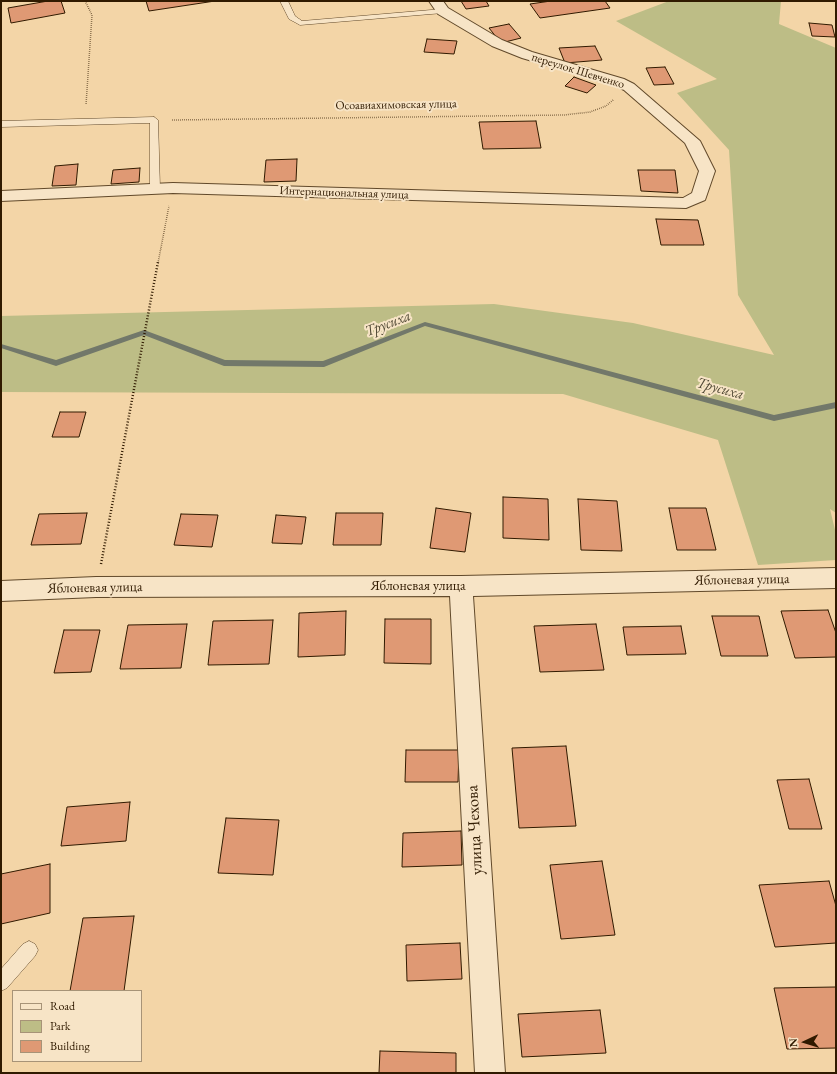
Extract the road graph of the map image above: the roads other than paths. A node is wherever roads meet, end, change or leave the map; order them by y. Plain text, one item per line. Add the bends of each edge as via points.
1 (284, 1) edge
2 (439, 6) edge
3 (1, 124) edge
4 (155, 189) junction
5 (1, 196) edge
6 (686, 203) joint
7 (836, 578) edge
8 (461, 586) junction
9 (1, 591) edge
10 (29, 950) dead end
11 (1, 982) edge
12 (490, 1073) edge

1 - 2 lane via 292,17 300,23 315,24
2 - 6 street, переулок Шевченко via 497,43 629,87 692,142 707,171 699,196
3 - 4 lane via 154,120
4 - 5 street, Интернациональная улица
4 - 6 street, Интернациональная улица
7 - 8 street, Яблоневая улица
8 - 9 street, Яблоневая улица via 96,587
8 - 12 street, улица Чехова
10 - 11 lane

